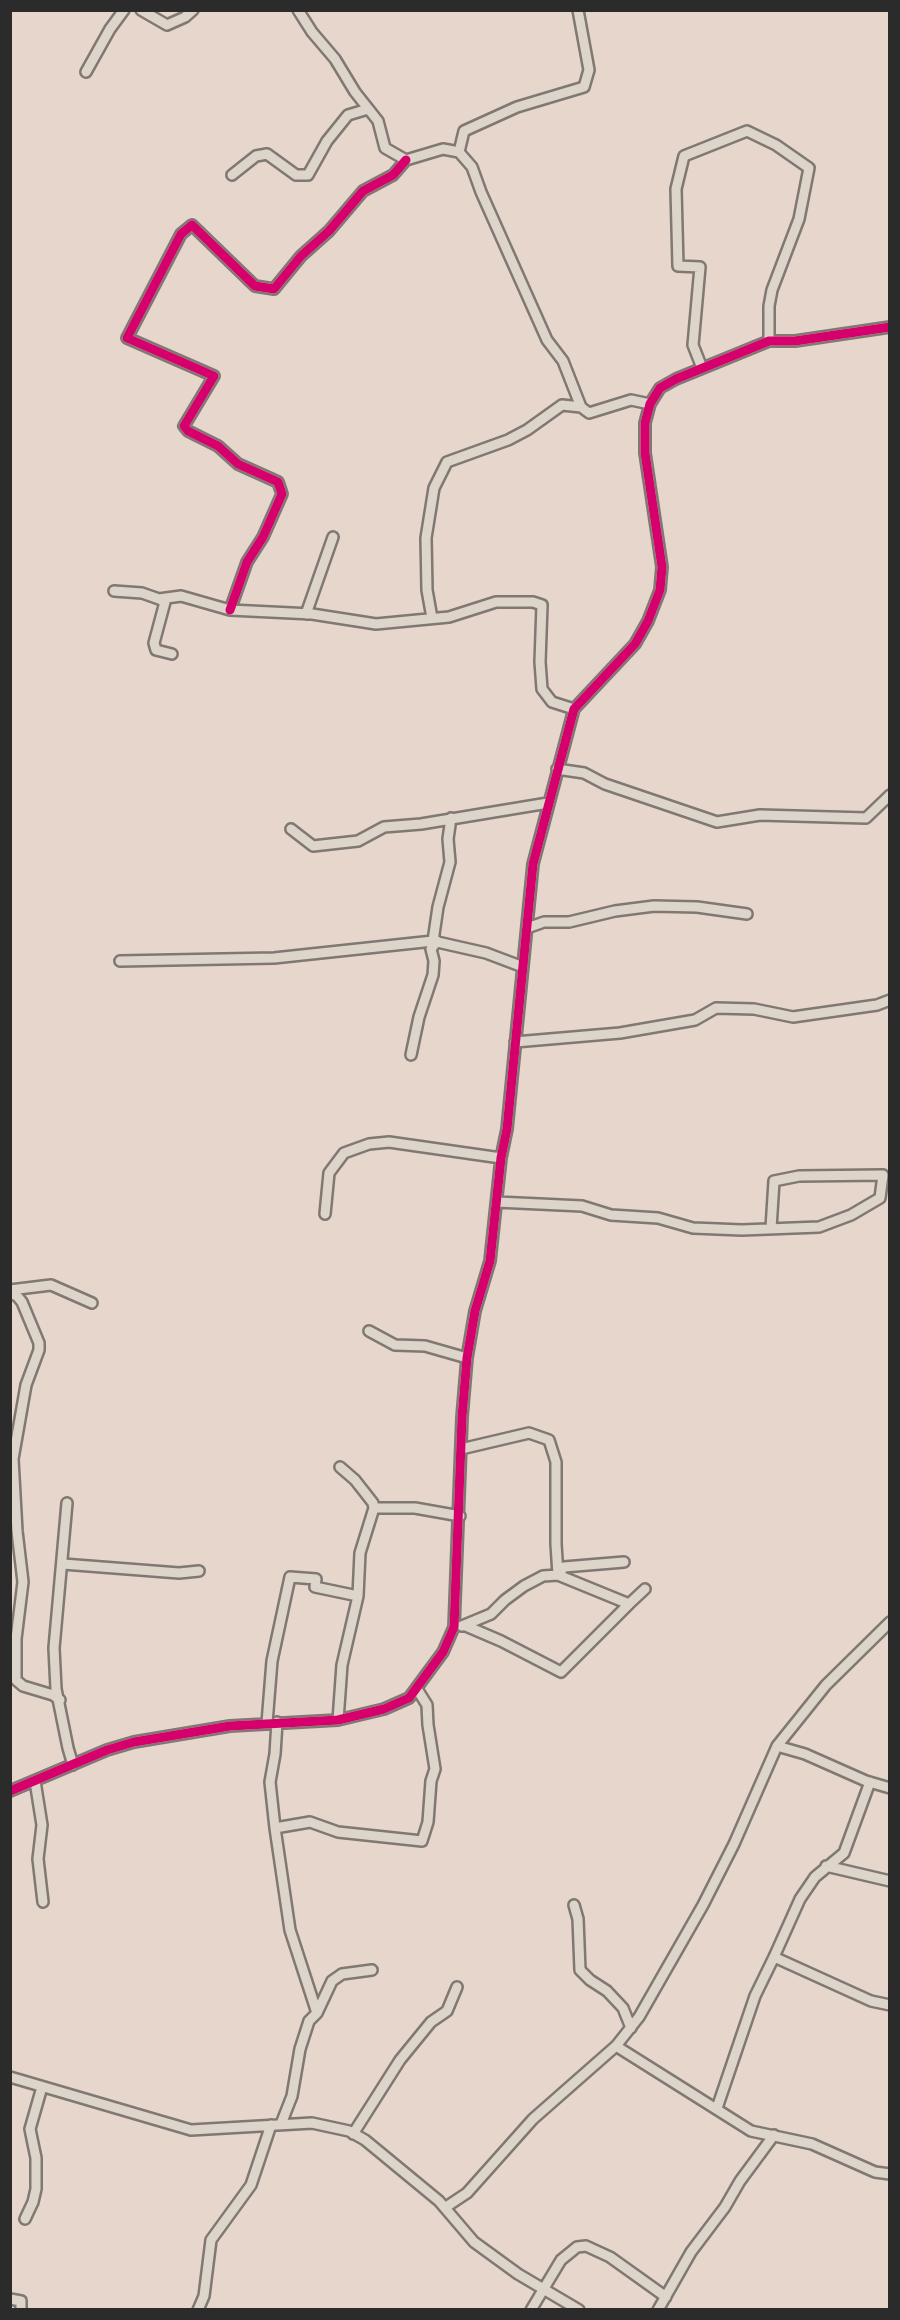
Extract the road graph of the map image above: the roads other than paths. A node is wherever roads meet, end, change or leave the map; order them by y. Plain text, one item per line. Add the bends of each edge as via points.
1 (124, 10) edge
2 (141, 10) edge
3 (193, 10) edge
4 (298, 10) edge
5 (578, 10) edge
6 (86, 72) dead end
7 (368, 109) junction
8 (459, 152) junction
9 (406, 160) junction
10 (232, 175) dead end
11 (890, 327) edge
12 (769, 341) junction
13 (702, 368) junction
14 (650, 404) junction
15 (581, 407) junction
16 (333, 537) dead end
17 (114, 591) dead end
18 (159, 599) junction
19 (230, 610) junction
20 (306, 614) junction
21 (432, 618) junction
22 (172, 654) dead end
23 (574, 709) junction
24 (557, 769) junction
25 (890, 795) edge
26 (548, 803) junction
27 (452, 818) junction
28 (291, 829) dead end
29 (747, 914) dead end
30 (527, 928) junction
31 (435, 941) junction
32 (120, 961) dead end
33 (523, 967) junction
34 (890, 1000) edge
35 (515, 1042) junction
36 (411, 1055) dead end
37 (501, 1158) junction
38 (497, 1202) junction
39 (325, 1214) dead end
40 (771, 1228) junction
41 (10, 1292) edge
42 (92, 1303) dead end
43 (369, 1331) dead end
44 (467, 1358) junction
45 (461, 1449) junction
46 (340, 1467) dead end
47 (67, 1503) dead end
48 (374, 1508) junction
49 (459, 1516) junction
50 (624, 1562) dead end
51 (63, 1564) junction
52 (199, 1571) dead end
53 (558, 1575) junction
54 (645, 1589) dead end
55 (358, 1596) junction
56 (629, 1604) junction
57 (890, 1622) edge
58 (466, 1626) junction
59 (454, 1627) junction
60 (417, 1689) junction
61 (60, 1700) junction
62 (338, 1720) junction
63 (272, 1723) junction
64 (777, 1746) junction
65 (73, 1765) junction
66 (35, 1781) junction
67 (870, 1782) junction
68 (890, 1788) edge
69 (10, 1791) edge
70 (275, 1828) junction
71 (826, 1866) junction
72 (890, 1881) edge
73 (43, 1902) dead end
74 (574, 1905) dead end
75 (774, 1957) junction
76 (372, 1970) dead end
77 (458, 1987) dead end
78 (890, 2005) edge
79 (317, 2013) junction
80 (631, 2028) junction
81 (616, 2046) junction
82 (10, 2077) edge
83 (42, 2087) junction
84 (717, 2108) junction
85 (282, 2124) junction
86 (271, 2125) junction
87 (353, 2134) junction
88 (774, 2135) junction
89 (890, 2174) edge
90 (446, 2207) junction
91 (26, 2219) dead end
92 (544, 2290) junction
93 (666, 2297) junction
94 (10, 2299) edge
95 (21, 2310) edge
96 (198, 2310) edge
97 (531, 2310) edge
98 (579, 2310) edge
99 (658, 2310) edge

1 - 6 street
2 - 3 street via 167,25
4 - 7 street
5 - 8 street via 588,70 584,87 517,107 464,131
7 - 9 street via 378,121 385,148
7 - 10 street via 348,115 327,141 308,175 296,175 267,154 256,156
8 - 9 street via 443,149
8 - 15 street via 472,167 547,340 563,361
9 - 19 street via 393,175 363,191 274,289 255,286 192,225 181,234 127,338 214,376 184,426 218,446 238,464 278,482 282,494 247,562
11 - 12 street
12 - 13 street
12 - 13 street via 772,290 799,219 809,168 747,131 684,156 676,189 678,266 700,267 693,345
13 - 14 street via 660,388
14 - 15 street via 631,400 590,413
14 - 23 street via 645,423 645,453 662,567 660,590 635,644
15 - 21 street via 562,405 508,440 447,462 434,488 426,538
16 - 20 street
17 - 18 street
18 - 19 street via 181,596
18 - 22 street via 165,602 154,643 156,650
19 - 20 street
20 - 21 street via 375,624
21 - 23 street via 449,617 496,602 542,605 542,689 552,702
23 - 24 street
24 - 25 street via 584,773 605,784 717,822 760,815 866,818
24 - 26 street
26 - 27 street
26 - 30 street via 533,864
27 - 28 street via 384,828 358,841 313,846
27 - 31 street via 448,838 450,862 438,907
29 - 30 street via 697,906 654,906 569,922 544,922
30 - 33 street
31 - 32 street via 274,958
31 - 33 street
31 - 36 street via 431,950 433,975
33 - 35 street
34 - 35 street via 793,1017 754,1009 716,1008 695,1020 620,1033
35 - 37 street
37 - 38 street
37 - 39 street via 388,1142 369,1144 344,1153 329,1173
38 - 40 street via 582,1206 611,1215 658,1218 693,1228
38 - 44 street via 490,1262 475,1311
40 - 40 street via 774,1181 798,1176 883,1175 880,1198 851,1215 819,1227
41 - 42 street via 51,1285
41 - 61 street via 22,1302 39,1343 26,1385 13,1459 23,1582 16,1680
43 - 44 street via 395,1345 425,1346
44 - 45 street
45 - 49 street
45 - 53 street via 529,1433 549,1440 556,1462
46 - 48 street via 355,1480
47 - 51 street
48 - 49 street via 415,1508
48 - 55 street via 360,1553
49 - 59 street
50 - 53 street via 564,1567
51 - 52 street via 179,1573
51 - 61 street via 54,1648
53 - 56 street
53 - 58 street via 536,1579 491,1614
54 - 56 street
55 - 62 street via 342,1665
55 - 63 street via 315,1587 315,1579 290,1577 272,1661
56 - 58 street via 561,1672
57 - 64 street via 826,1685
58 - 59 street
59 - 60 street via 443,1652
60 - 62 street via 409,1698 384,1709
60 - 70 street via 427,1705 435,1769 422,1841 338,1832 310,1822
61 - 65 street
62 - 63 street
63 - 65 street via 134,1742
63 - 70 street via 275,1754 270,1782
64 - 67 street
64 - 80 street via 703,1905
65 - 66 street
66 - 69 street
66 - 73 street via 42,1825 38,1859
67 - 68 street
67 - 71 street via 844,1853
70 - 79 street via 290,1930
71 - 72 street
71 - 75 street via 800,1899
74 - 80 street via 580,1970 624,2008
75 - 78 street via 871,2001
75 - 84 street via 755,1996
76 - 79 street via 337,1976
77 - 87 street via 447,2011 431,2022 400,2060
79 - 85 street via 309,2021 300,2049 292,2096
80 - 81 street
81 - 84 street
81 - 90 street via 533,2119 467,2193
82 - 83 street
83 - 86 street via 191,2130
83 - 91 street via 30,2129 36,2157 36,2189
84 - 88 street via 752,2131
85 - 86 street
85 - 87 street via 312,2123
86 - 96 street via 251,2185 211,2240 204,2296
87 - 90 street
88 - 89 street via 812,2144 875,2172
88 - 93 street via 691,2252
90 - 92 street via 474,2242
92 - 93 street via 561,2260 577,2247 586,2246 610,2257
92 - 97 street
92 - 98 street
93 - 99 street
94 - 95 street via 21,2301

